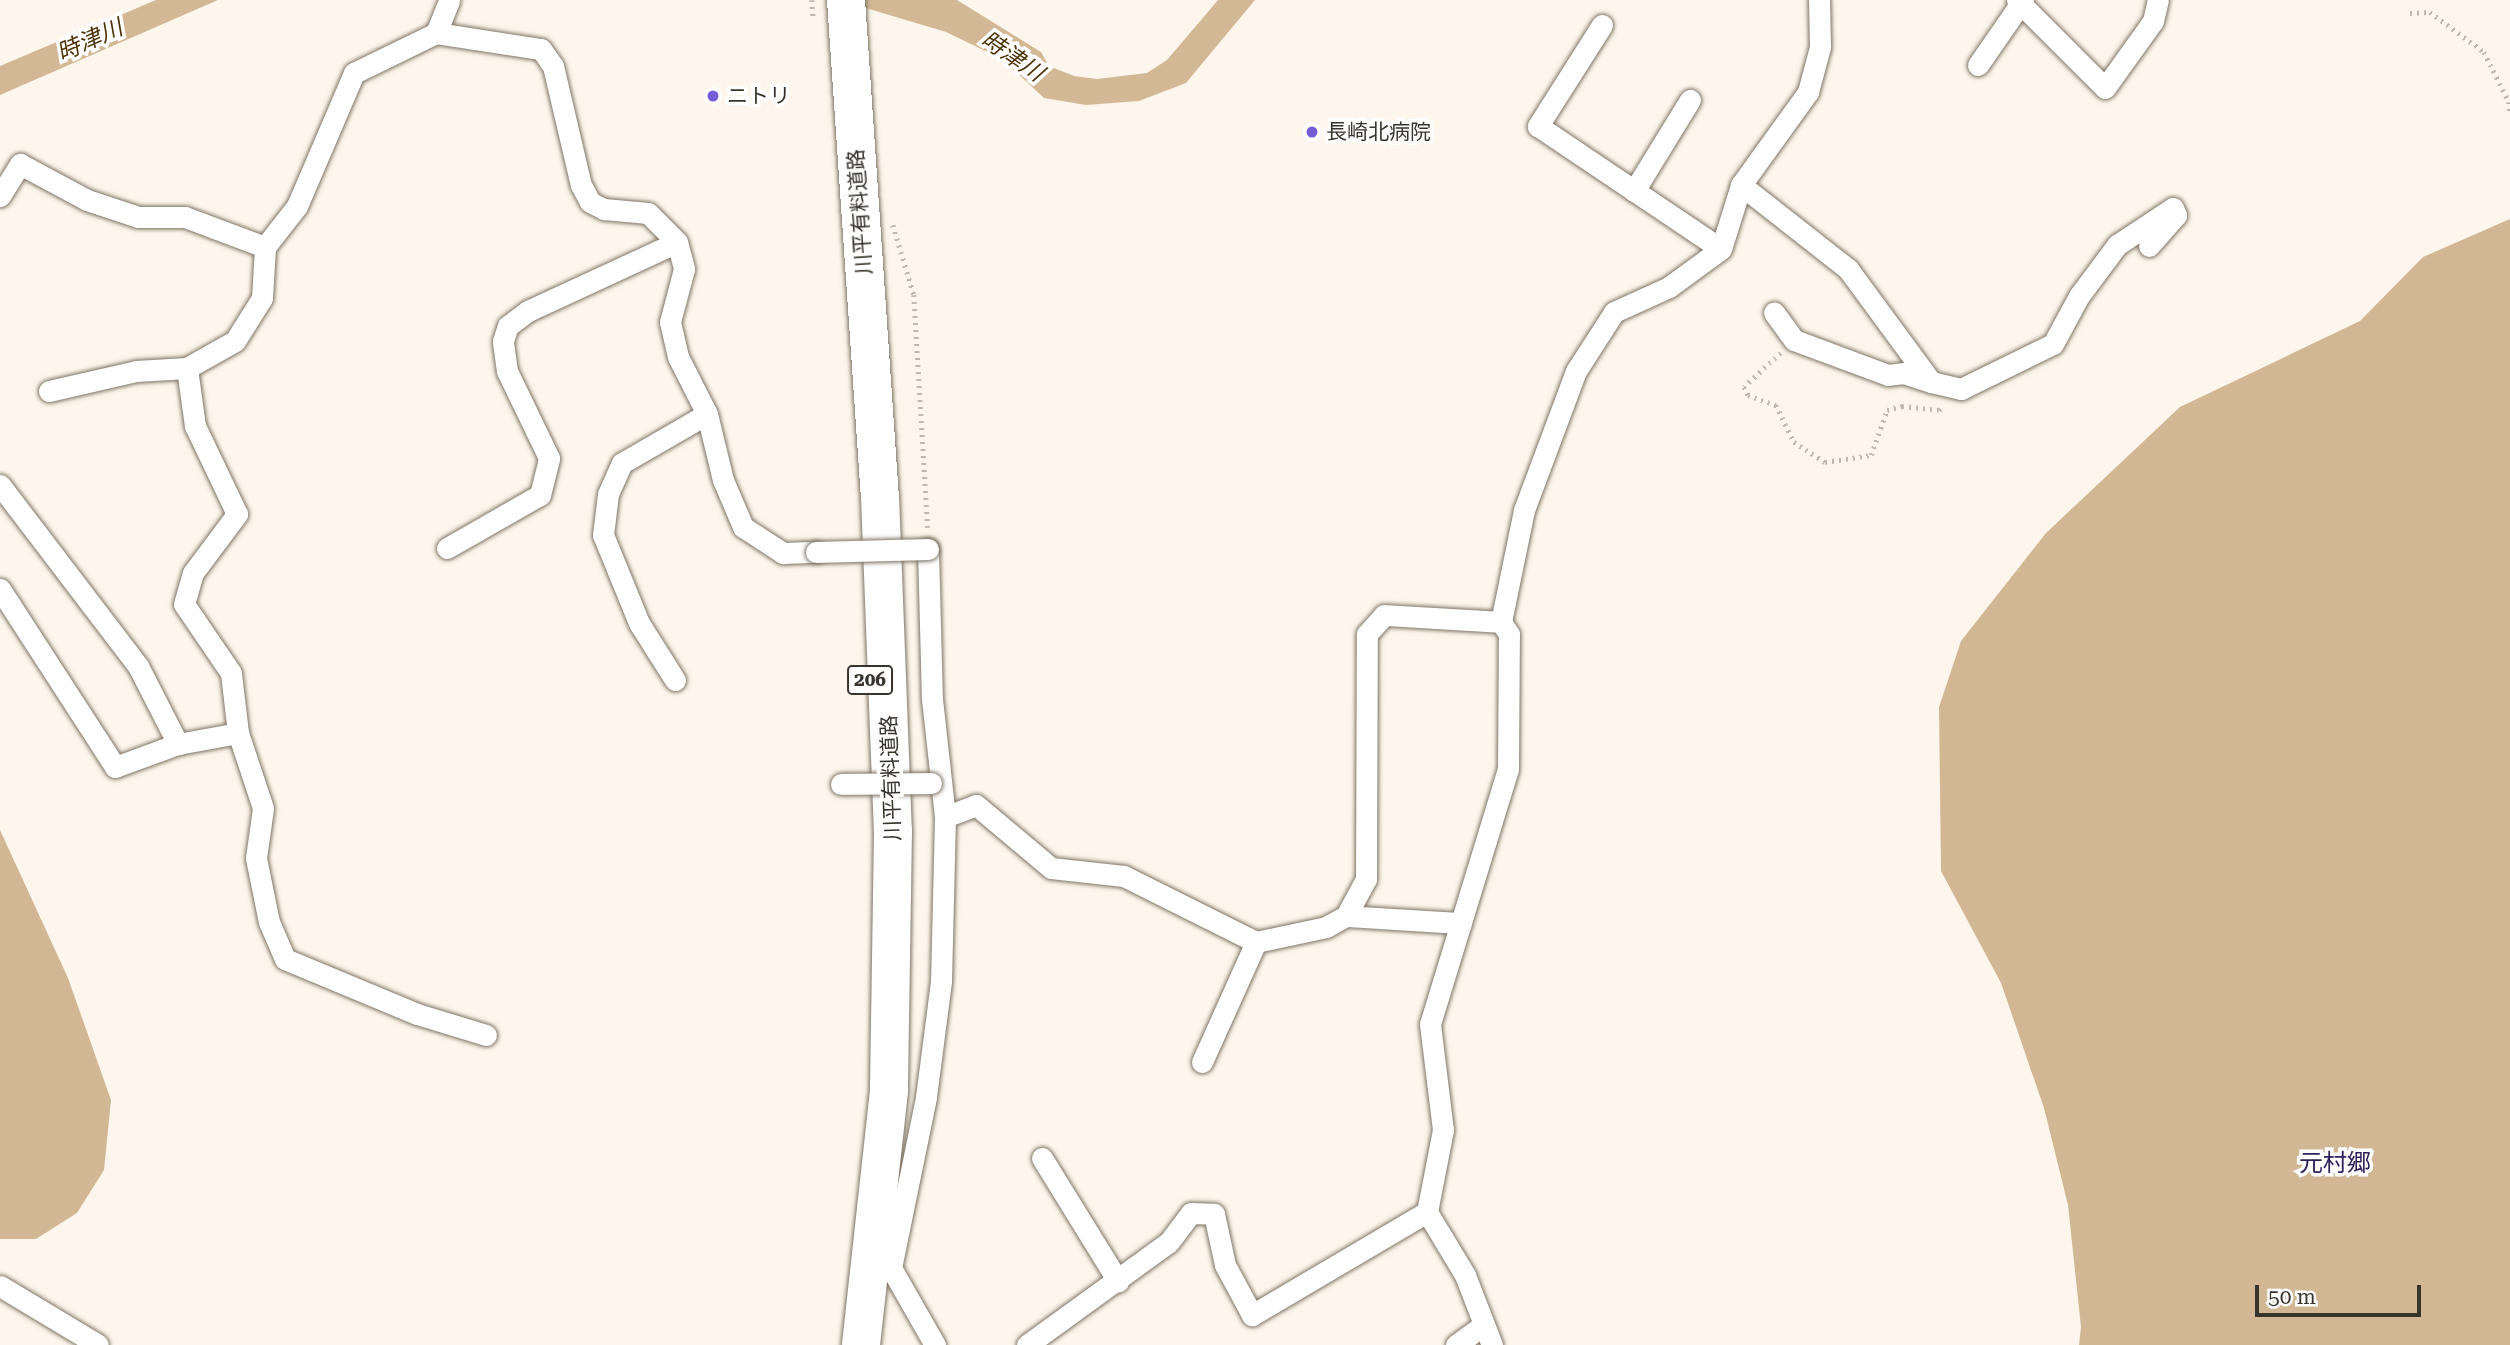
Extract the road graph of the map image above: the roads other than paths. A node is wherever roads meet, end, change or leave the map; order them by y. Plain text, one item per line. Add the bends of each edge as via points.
1 (449, 0) edge
2 (1820, 0) edge
3 (2158, 0) edge
4 (2021, 1) edge
5 (829, 8) edge
6 (1602, 25) dead end
7 (436, 33) junction
8 (1979, 65) dead end
9 (1690, 100) dead end
10 (1741, 185) junction
11 (1634, 191) junction
12 (0, 196) edge
13 (677, 242) junction
14 (2149, 246) dead end
15 (265, 247) junction
16 (1721, 249) junction
17 (1774, 312) dead end
18 (187, 368) junction
19 (1931, 382) junction
20 (49, 391) dead end
21 (707, 414) junction
22 (0, 485) edge
23 (447, 548) dead end
24 (0, 589) edge
25 (1501, 622) junction
26 (675, 680) dead end
27 (238, 733) junction
28 (178, 744) junction
29 (930, 783) dead end
30 (841, 785) dead end
31 (945, 817) junction
32 (1346, 916) junction
33 (1461, 923) junction
34 (1256, 942) junction
35 (486, 1035) dead end
36 (1202, 1062) dead end
37 (1042, 1158) dead end
38 (1427, 1212) junction
39 (1118, 1281) junction
40 (0, 1286) edge
41 (1488, 1335) edge
42 (98, 1345) edge
43 (845, 1345) edge
44 (861, 1345) edge
45 (935, 1345) edge
46 (1027, 1345) edge
47 (1456, 1345) edge

1 - 7 street
2 - 10 street via 1821,47 1808,92
3 - 4 street via 2153,21 2105,88
4 - 8 street
5 - 43 highway, 川平有料道路 / 206 via 867,513 873,846 870,1102
5 - 44 highway, 川平有料道路 / 206 via 880,496 893,844 889,1091
6 - 11 street via 1538,126
7 - 13 street via 541,49 553,66 581,185 590,202 604,209 648,213
7 - 15 street via 354,73 297,206
9 - 11 street
10 - 16 street
10 - 19 street via 1848,269
11 - 16 street
12 - 15 street via 20,164 86,200 138,217 185,217
13 - 21 street via 684,268 670,322 678,356
13 - 23 street via 527,311 509,326 503,341 507,371 549,458 540,495
14 - 19 street via 2176,215 2173,208 2117,245 2079,296 2053,344 1961,389
15 - 18 street via 262,298 234,341
16 - 25 street via 1669,287 1614,312 1576,371 1524,510
17 - 19 street via 1794,340 1888,375 1904,373
18 - 20 street via 136,371
18 - 27 street via 195,426 237,514 193,573 184,604 231,673
21 - 26 street via 622,463 608,494 603,535 639,622
21 - 31 street, bridge via 723,480 743,527 783,553 928,549 932,699
22 - 28 street via 138,666
24 - 28 street via 115,767
25 - 32 street via 1384,615 1367,634 1366,879
25 - 33 street via 1509,634 1508,769
27 - 28 street
27 - 35 street via 263,808 256,858 269,922 285,959 417,1014
29 - 30 street, bridge
31 - 34 street via 976,805 1051,868 1124,876
31 - 45 street via 941,981 926,1097 891,1268
32 - 33 street
32 - 34 street via 1325,927
33 - 38 street via 1430,1024 1443,1130
34 - 36 street
37 - 39 street
38 - 39 street via 1252,1315 1225,1265 1214,1214 1191,1213 1169,1241
38 - 41 street via 1465,1275
39 - 46 street
40 - 42 street
41 - 47 street

